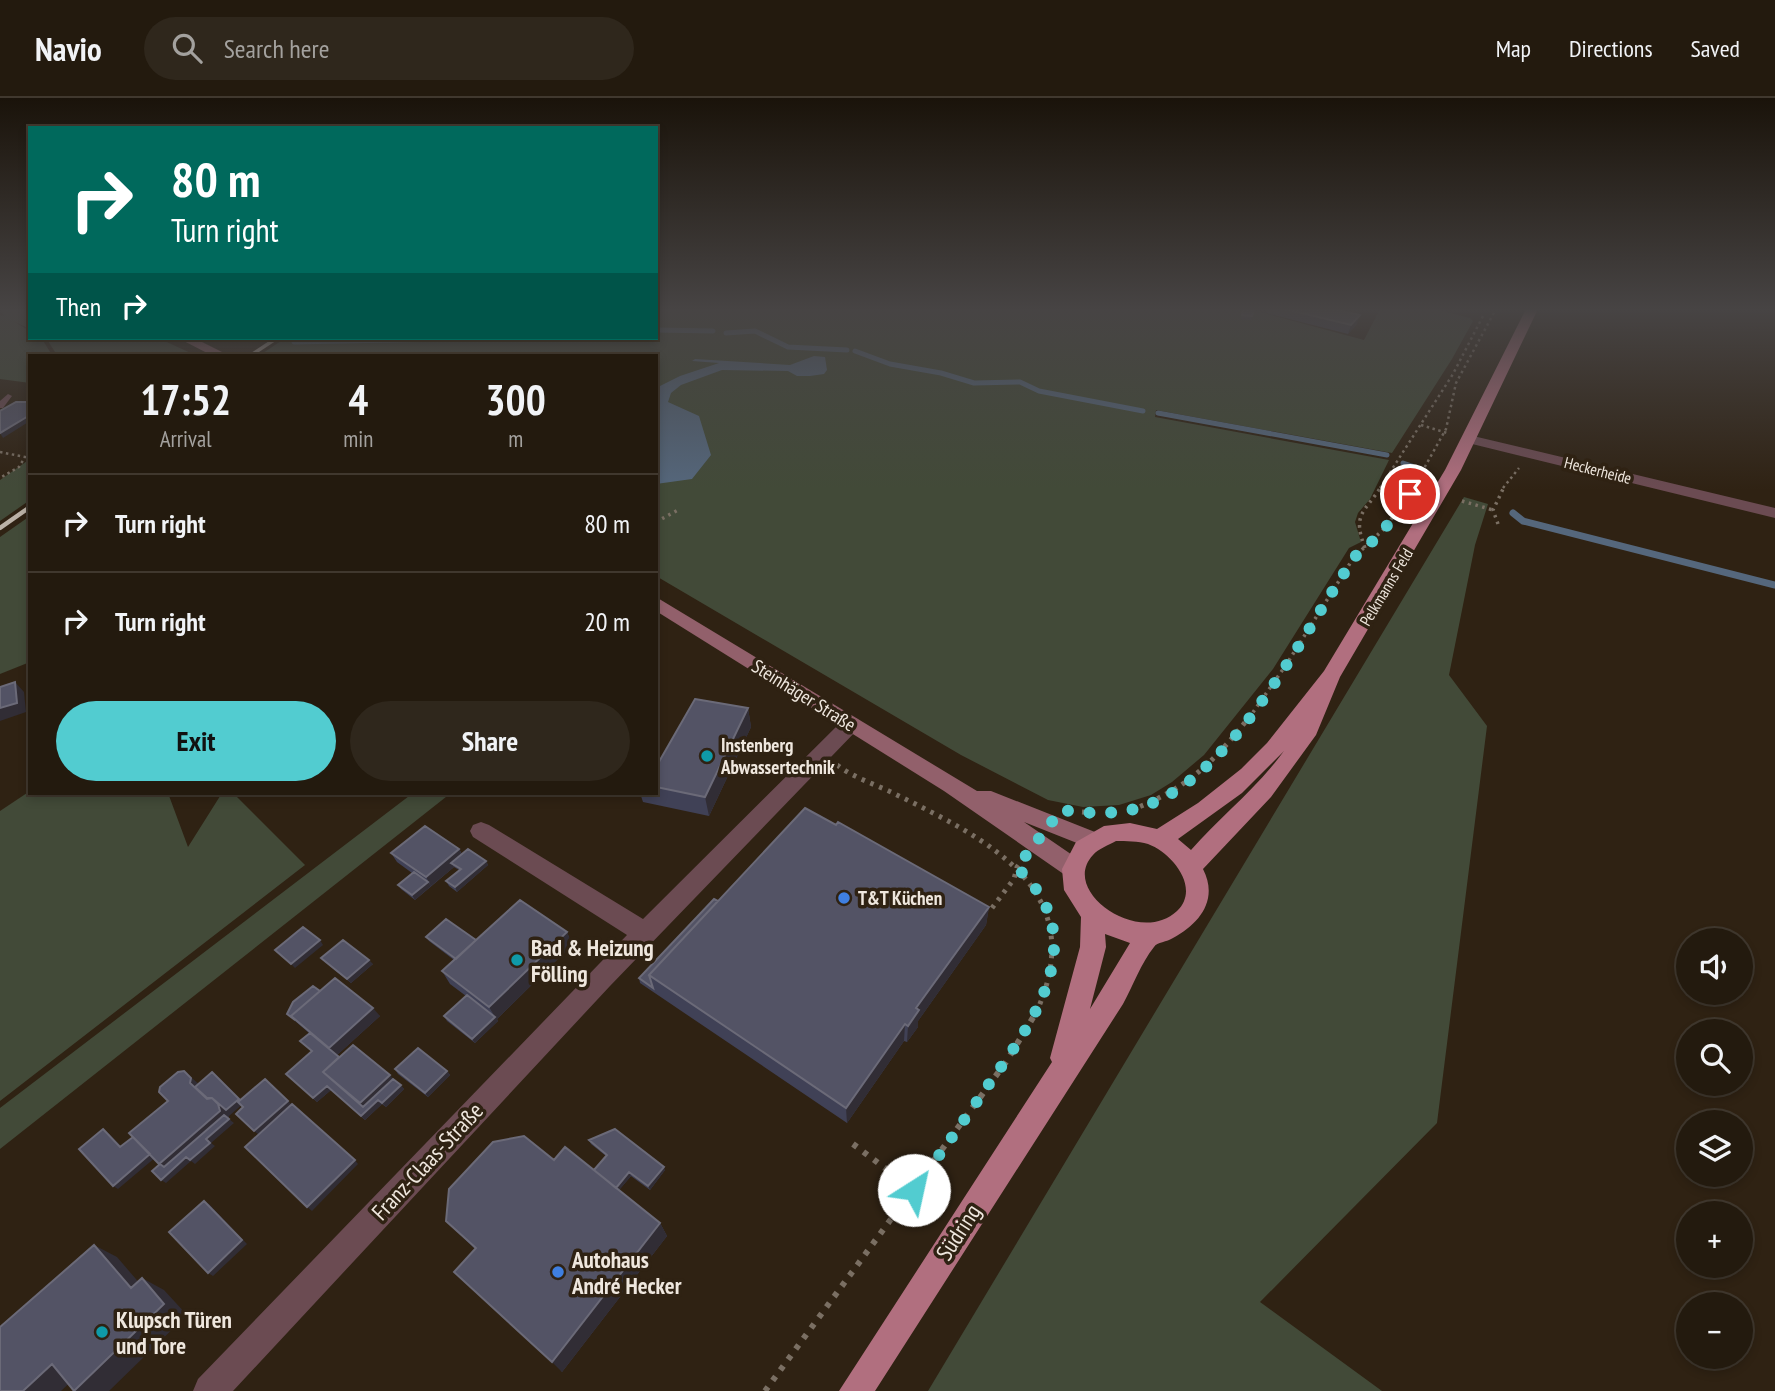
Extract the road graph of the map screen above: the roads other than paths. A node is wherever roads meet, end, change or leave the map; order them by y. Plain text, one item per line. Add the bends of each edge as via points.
1 (1503, 369) edge
2 (8, 396) dead end
3 (0, 406) edge
4 (1469, 439) junction
5 (1775, 513) edge
6 (658, 604) edge
7 (1331, 676) junction
8 (851, 724) junction
9 (952, 785) junction
10 (481, 831) dead end
11 (1159, 839) junction
12 (1092, 840) junction
13 (1191, 867) junction
14 (1073, 868) junction
15 (1093, 915) junction
16 (644, 933) junction
17 (1149, 934) junction
18 (1060, 1074) junction
19 (210, 1391) edge
20 (856, 1391) edge

1 - 4 main road, Pelkmanns Feld
2 - 3 lane
4 - 5 street, Heckerheide
4 - 7 main road, Pelkmanns Feld
6 - 8 main road, Steinhäger Straße
7 - 11 main road, Pelkmanns Feld via 1252,772
7 - 13 main road, Pelkmanns Feld via 1323,706 1294,752
8 - 9 main road, Steinhäger Straße
8 - 16 street, Franz-Claas-Straße
9 - 12 main road, Steinhäger Straße
9 - 14 main road, Steinhäger Straße
10 - 16 street
11 - 12 main road via 1112,832
11 - 13 main road
12 - 14 main road via 1079,852
13 - 17 main road via 1199,890 1193,912 1175,928
14 - 15 main road via 1076,892
15 - 17 main road via 1119,929
15 - 18 main road, Südring via 1093,947
16 - 19 street, Franz-Claas-Straße
17 - 18 main road, Südring via 1114,996
18 - 20 main road, Südring

